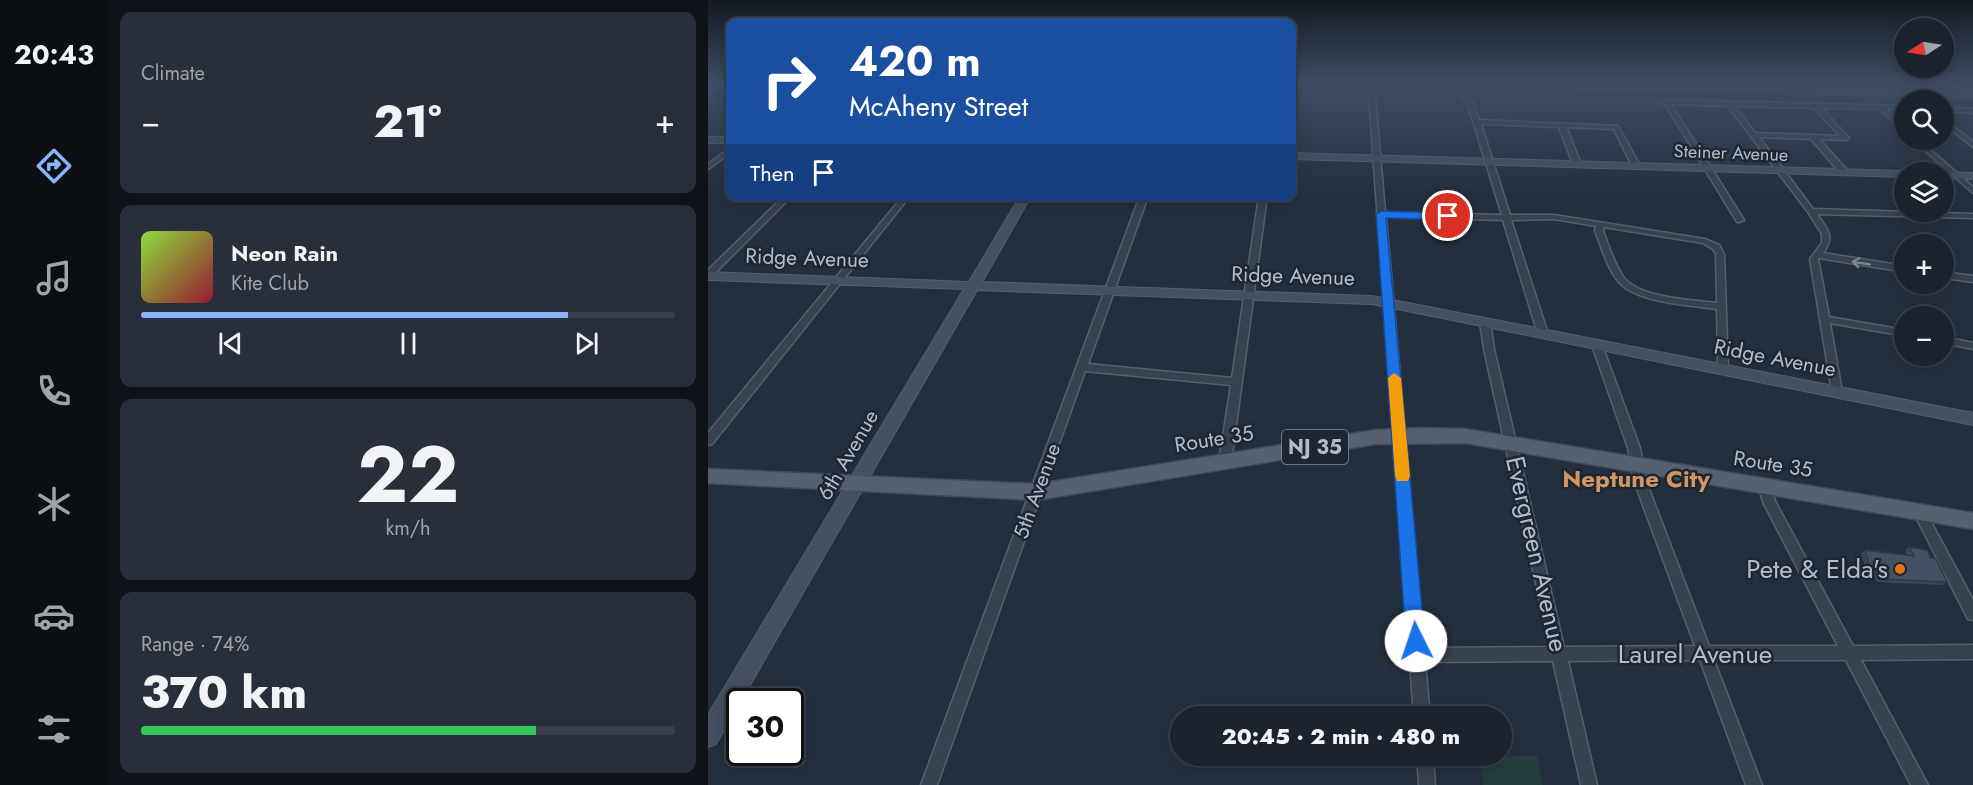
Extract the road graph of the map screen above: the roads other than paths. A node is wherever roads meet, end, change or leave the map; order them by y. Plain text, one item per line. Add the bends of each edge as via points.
1 (1374, 121) edge
2 (1676, 121) edge
3 (1742, 121) edge
4 (1830, 121) edge
5 (1476, 122) joint
6 (1562, 125) junction
7 (1954, 129) edge
8 (1753, 135) junction
9 (1813, 137) junction
10 (708, 140) edge
11 (726, 140) edge
12 (1973, 145) edge
13 (1927, 150) edge
14 (726, 153) edge
15 (1296, 156) edge
16 (1377, 159) junction
17 (1489, 162) junction
18 (1576, 164) junction
19 (1636, 166) junction
20 (708, 167) edge
21 (1708, 168) junction
22 (1780, 170) junction
23 (1844, 172) junction
24 (1894, 174) edge
25 (1956, 176) junction
26 (1973, 176) edge
27 (1973, 191) edge
28 (784, 201) edge
29 (904, 201) edge
30 (1023, 201) edge
31 (1142, 201) edge
32 (1262, 201) edge
33 (1811, 211) junction
34 (1381, 214) junction
35 (1973, 216) edge
36 (1506, 217) junction
37 (1740, 220) dead end
38 (1600, 224) junction
39 (1818, 255) junction
40 (1894, 267) edge
41 (708, 275) edge
42 (1954, 276) edge
43 (1973, 279) edge
44 (839, 280) junction
45 (974, 285) junction
46 (1110, 291) junction
47 (1249, 296) junction
48 (1388, 303) junction
49 (1721, 307) junction
50 (1824, 319) junction
51 (1485, 322) junction
52 (1894, 331) edge
53 (1543, 334) junction
54 (1954, 342) edge
55 (1597, 345) junction
56 (1973, 346) edge
57 (1083, 367) junction
58 (1723, 369) junction
59 (1236, 382) junction
60 (1837, 392) junction
61 (1973, 419) edge
62 (1399, 436) junction
63 (708, 441) edge
64 (1511, 444) junction
65 (1225, 462) junction
66 (1637, 465) junction
67 (708, 476) edge
68 (857, 483) junction
69 (1765, 487) junction
70 (1037, 492) junction
71 (1919, 511) junction
72 (1973, 521) edge
73 (1973, 614) edge
74 (1850, 652) junction
75 (1973, 652) edge
76 (1705, 653) junction
77 (1560, 654) junction
78 (1417, 655) junction
79 (1421, 706) edge
80 (708, 736) edge
81 (1426, 766) edge
82 (929, 785) edge
83 (1427, 785) edge
84 (1589, 785) edge
85 (1754, 785) edge
86 (1920, 785) edge

1 - 16 street
2 - 21 street
3 - 8 street
4 - 9 street via 1846,138
5 - 6 street
5 - 17 street
6 - 18 street
6 - 19 street via 1616,127
7 - 12 street
8 - 9 street
8 - 22 street
9 - 23 street
10 - 11 street
13 - 25 street
14 - 20 street
15 - 16 street, Steiner Avenue
16 - 17 street, Steiner Avenue
16 - 34 street
17 - 18 street, Steiner Avenue
17 - 36 street
18 - 19 street, Steiner Avenue
19 - 21 street, Steiner Avenue
21 - 22 street, Steiner Avenue
21 - 37 street
22 - 23 street, Steiner Avenue
22 - 33 street
23 - 24 street, Steiner Avenue
25 - 26 street
25 - 27 street
28 - 41 street
29 - 44 street
30 - 45 street, 6th Avenue
31 - 46 street, 5th Avenue
32 - 47 street
33 - 35 street
33 - 39 street via 1827,238
34 - 36 street
34 - 48 street
36 - 38 street via 1554,217
36 - 53 street
38 - 49 street via 1599,231 1615,267 1629,287
38 - 49 street via 1690,237 1711,244 1720,254
40 -> 39 street
39 - 50 street via 1814,259
41 - 44 street, Ridge Avenue
42 - 43 street
44 - 45 street, Ridge Avenue
44 - 63 street
45 - 46 street, Ridge Avenue
45 - 68 street, 6th Avenue
46 - 47 street, Ridge Avenue
46 - 57 street, 5th Avenue
47 - 48 street, Ridge Avenue
47 - 59 street
48 - 51 street, Ridge Avenue
48 - 62 street
49 - 58 street
50 - 52 street
50 - 60 street
51 - 53 street, Ridge Avenue
51 - 64 street, Evergreen Avenue
53 - 55 street, Ridge Avenue
54 - 56 street
55 - 58 street, Ridge Avenue
55 - 66 street
57 - 59 street
57 - 70 street, 5th Avenue
58 - 60 street, Ridge Avenue
59 - 65 street
60 - 61 street, Ridge Avenue
62 - 64 main road, Route 35 / NJ 35 via 1465,436
62 - 65 main road, Route 35 / NJ 35
62 - 78 street
64 - 66 main road, Route 35 / NJ 35
64 - 77 street, Evergreen Avenue
65 - 70 main road, Route 35 / NJ 35
66 - 69 main road, Route 35 / NJ 35
66 - 76 street
67 - 68 main road, Route 35 / NJ 35
68 - 70 main road, Route 35 / NJ 35
68 - 80 street, 6th Avenue
69 - 71 main road, Route 35 / NJ 35
69 - 74 street via 1769,502
70 - 82 street, 5th Avenue
71 - 72 main road, Route 35 / NJ 35
71 - 73 street
74 - 75 street, Laurel Avenue
74 - 76 street, Laurel Avenue
74 - 86 street
76 - 77 street, Laurel Avenue
76 - 85 street
77 - 78 street, Laurel Avenue
77 - 84 street, Evergreen Avenue
78 - 79 street
81 - 83 street

